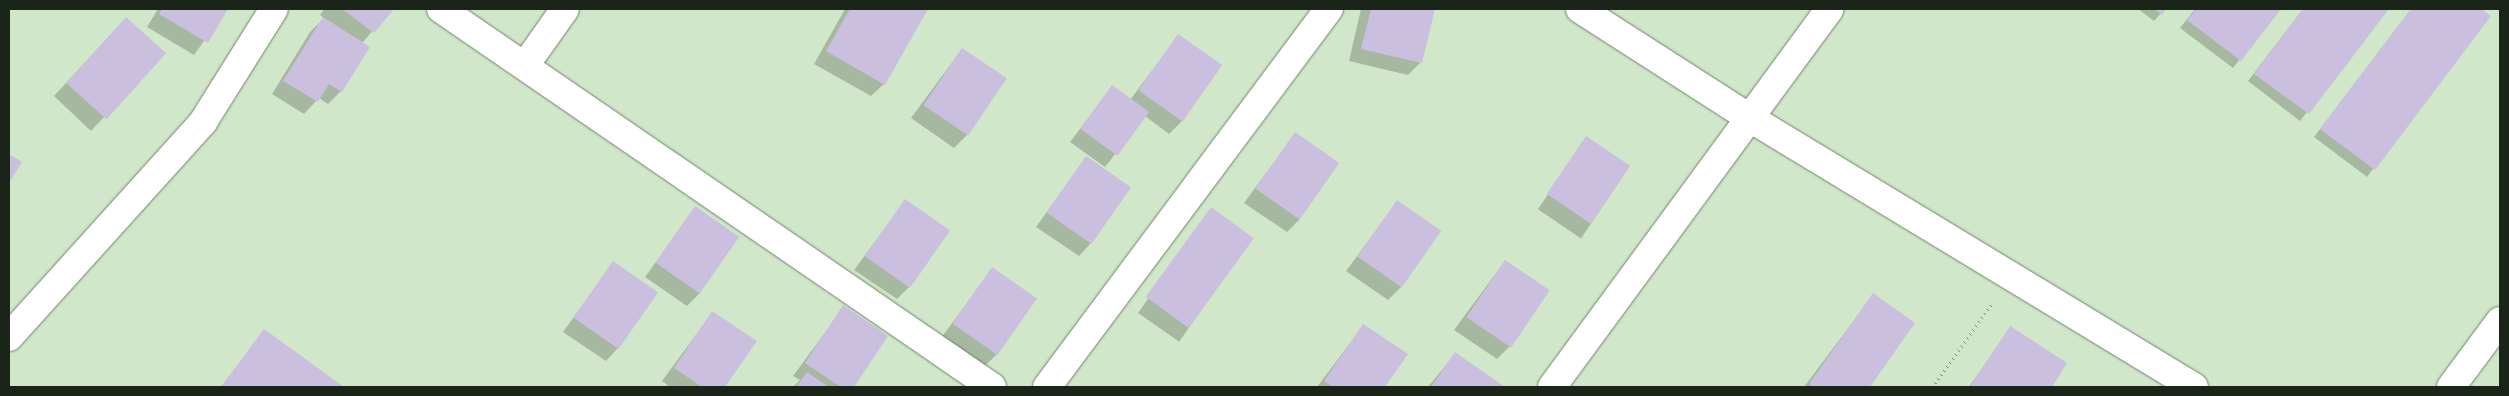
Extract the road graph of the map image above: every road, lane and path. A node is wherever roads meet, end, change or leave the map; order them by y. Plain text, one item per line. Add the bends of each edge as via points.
1 (274, 9) edge
2 (442, 9) edge
3 (565, 9) edge
4 (1329, 9) edge
5 (1580, 9) edge
6 (1830, 9) edge
7 (526, 64) junction
8 (1750, 118) junction
9 (2012, 277) junction
10 (2500, 321) edge
11 (9, 337) edge
12 (992, 387) edge
13 (1047, 387) edge
14 (1552, 387) edge
15 (1932, 387) edge
16 (2194, 387) edge
17 (2451, 387) edge

1 - 11 street via 203,122
2 - 7 street
3 - 7 street
4 - 13 street
5 - 8 street
6 - 8 street
7 - 12 street
8 - 9 street
8 - 14 street
9 - 15 path
9 - 16 street
10 - 17 street

